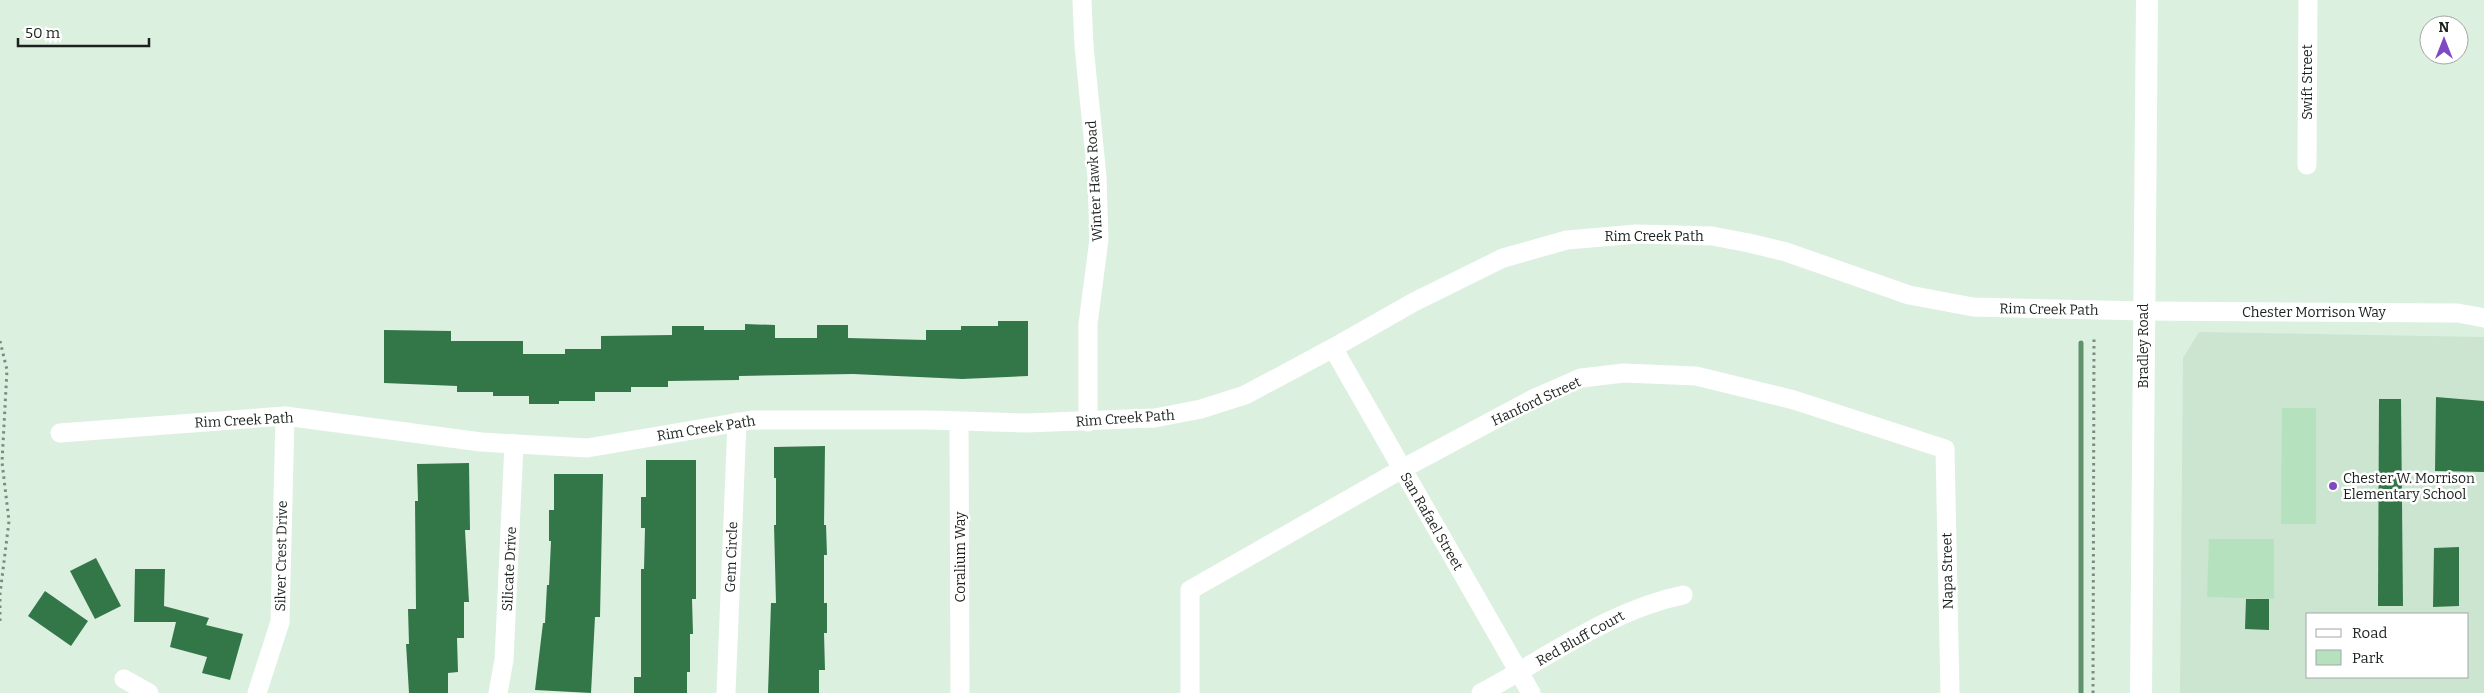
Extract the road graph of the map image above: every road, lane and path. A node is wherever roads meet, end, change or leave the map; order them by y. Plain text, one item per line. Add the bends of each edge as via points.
1 (1082, 0) edge
2 (2147, 0) edge
3 (2308, 0) edge
4 (2307, 165) dead end
5 (2144, 311) junction
6 (2484, 318) edge
7 (2094, 336) dead end
8 (0, 341) edge
9 (1333, 348) junction
10 (285, 416) junction
11 (959, 421) junction
12 (737, 422) junction
13 (1088, 422) junction
14 (60, 433) dead end
15 (514, 444) junction
16 (1945, 449) joint
17 (1402, 469) junction
18 (1683, 595) dead end
19 (0, 622) edge
20 (1520, 672) junction
21 (124, 679) dead end
22 (149, 693) edge
23 (257, 693) edge
24 (498, 693) edge
25 (726, 693) edge
26 (960, 693) edge
27 (1190, 693) edge
28 (1481, 693) edge
29 (1532, 693) edge
30 (1950, 693) edge
31 (2093, 693) edge
32 (2141, 693) edge

1 - 13 street, Winter Hawk Road via 1099,239 1088,324
2 - 5 street, Bradley Road
3 - 4 street, Swift Street
5 - 6 street, Chester Morrison Way via 2458,313
5 - 9 street, Rim Creek Path via 1973,307 1941,303 1749,243 1712,236 1627,234 1567,240 1503,258 1414,302
5 - 32 street, Bradley Road
7 - 31 path
8 - 19 path via 7,370 2,462 9,521
9 - 13 street, Rim Creek Path via 1224,403 1155,418
9 - 17 street, San Rafael Street
10 - 14 street, Rim Creek Path
10 - 15 street, Rim Creek Path
10 - 23 street, Silver Crest Drive via 280,622
11 - 12 street, Rim Creek Path
11 - 13 street, Rim Creek Path
11 - 26 street, Coralium Way
12 - 15 street, Rim Creek Path via 587,448
12 - 25 street, Gem Circle
15 - 24 street, Silicate Drive via 504,660
16 - 17 street, Hanford Street via 1794,400 1696,376 1624,373 1581,378 1533,399
16 - 30 street, Napa Street
17 - 20 street, San Rafael Street
17 - 27 street, Hanford Street via 1190,590
18 - 20 street, Red Bluff Court via 1623,613
20 - 28 street, Red Bluff Court
20 - 29 street, San Rafael Street
21 - 22 street

